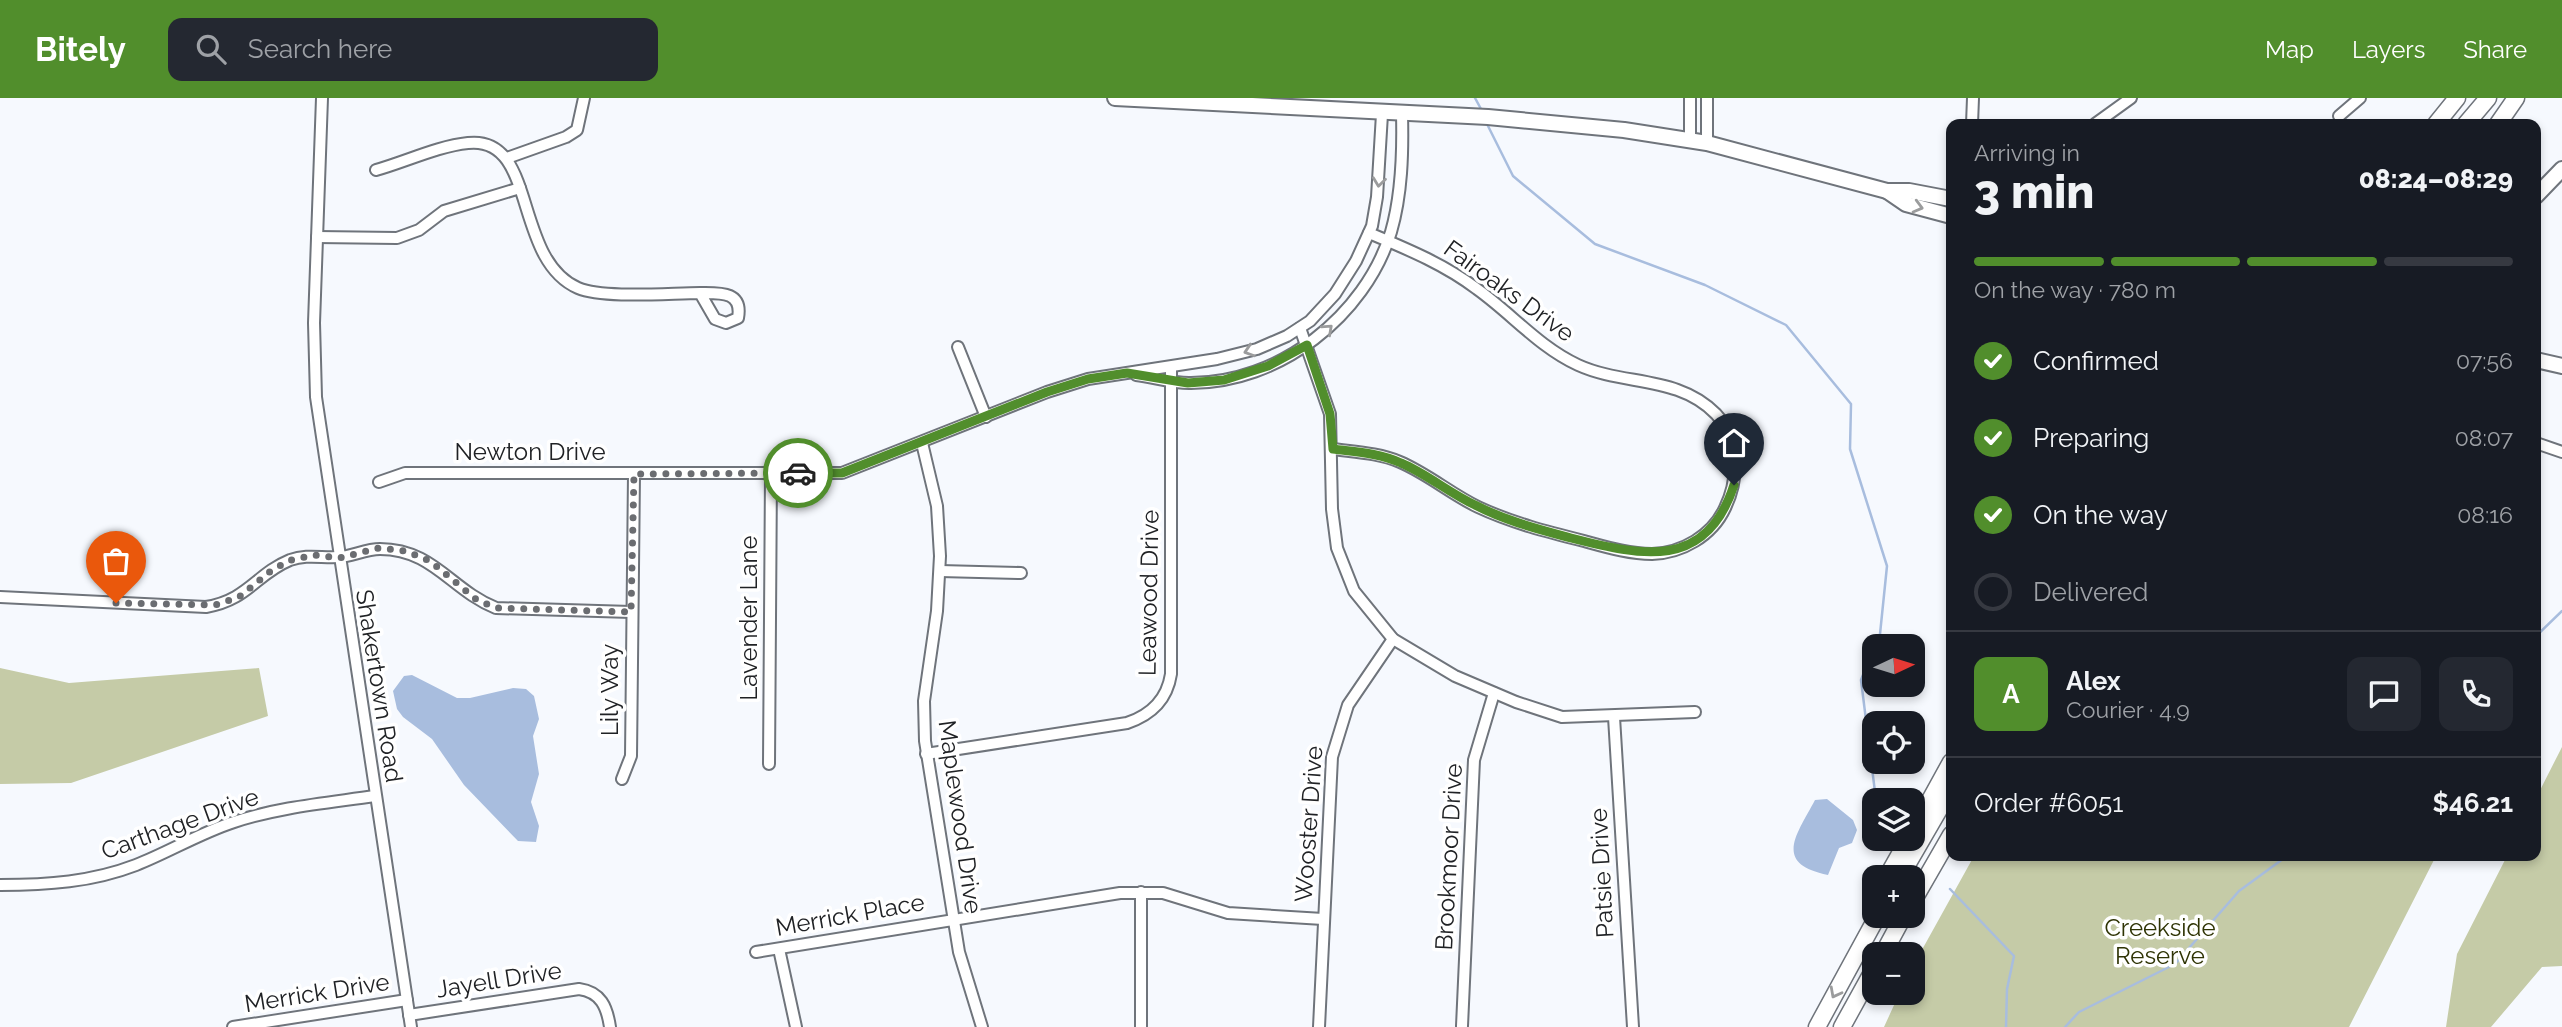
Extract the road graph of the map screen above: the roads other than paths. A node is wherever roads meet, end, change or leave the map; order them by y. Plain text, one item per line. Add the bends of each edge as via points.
1 (322, 98) edge
2 (579, 98) edge
3 (1115, 98) edge
4 (1690, 98) edge
5 (1707, 98) edge
6 (1973, 98) edge
7 (2108, 98) edge
8 (2131, 98) edge
9 (2360, 98) edge
10 (2457, 98) edge
11 (2488, 98) edge
12 (2516, 98) edge
13 (584, 104) edge
14 (2119, 106) junction
15 (1382, 114) junction
16 (1402, 114) junction
17 (2339, 116) dead end
18 (1972, 119) edge
19 (2102, 119) edge
20 (2440, 119) edge
21 (2470, 119) edge
22 (2501, 119) edge
23 (1690, 140) junction
24 (1707, 143) junction
25 (507, 158) junction
26 (2562, 169) edge
27 (376, 170) dead end
28 (520, 188) junction
29 (1887, 191) junction
30 (2541, 191) edge
31 (1946, 198) edge
32 (1946, 215) edge
33 (1369, 233) junction
34 (317, 237) junction
35 (1388, 241) junction
36 (700, 293) dead end
37 (1300, 328) junction
38 (1307, 345) junction
39 (958, 347) dead end
40 (2541, 361) edge
41 (2560, 365) edge
42 (1171, 366) junction
43 (1127, 373) junction
44 (1172, 380) junction
45 (986, 416) junction
46 (922, 443) junction
47 (2541, 445) edge
48 (1333, 449) junction
49 (2562, 452) edge
50 (771, 473) junction
51 (634, 474) junction
52 (379, 482) dead end
53 (339, 558) junction
54 (940, 570) junction
55 (1021, 573) dead end
56 (0, 597) edge
57 (631, 612) junction
58 (1393, 639) junction
59 (1494, 693) junction
60 (1695, 712) dead end
61 (1614, 717) junction
62 (926, 754) junction
63 (769, 764) dead end
64 (1946, 771) edge
65 (622, 779) dead end
66 (375, 796) junction
67 (1946, 798) edge
68 (1925, 809) edge
69 (1946, 846) edge
70 (1907, 865) edge
71 (1925, 880) edge
72 (0, 885) edge
73 (1141, 892) junction
74 (953, 919) junction
75 (1324, 919) junction
76 (1866, 928) edge
77 (1871, 928) edge
78 (779, 949) junction
79 (756, 953) dead end
80 (1853, 959) junction
81 (1862, 991) edge
82 (407, 1000) junction
83 (410, 1021) edge
84 (1462, 1026) edge
85 (233, 1027) edge
86 (610, 1027) edge
87 (796, 1027) edge
88 (982, 1027) edge
89 (1140, 1027) edge
90 (1319, 1027) edge
91 (1633, 1027) edge
92 (1817, 1027) edge
93 (1842, 1027) edge

1 - 34 street, Shakertown Road
2 - 13 street
3 - 15 main road
4 - 23 street
5 - 24 street
6 - 18 street
7 - 14 street
8 - 14 street
9 - 17 street
10 - 20 highway
11 - 21 highway
12 - 22 highway
13 - 25 street via 577,130
14 - 19 street
15 - 16 main road
15 -> 33 street, Newton Drive via 1382,161
16 - 23 main road via 1583,125
16 - 35 street, Newton Drive via 1401,174
23 - 24 main road
24 - 29 main road
25 - 27 street via 495,148 467,143
25 - 28 street
26 - 30 main road
28 - 34 street via 444,211 419,230 397,238
28 - 36 street via 538,247 560,276 578,288
29 - 31 main road
29 -> 32 main road via 1906,204
33 - 35 street, Fairoaks Drive
33 - 37 street, Newton Drive via 1335,294
34 - 53 street, Shakertown Road via 316,397
38 -> 35 street, Newton Drive via 1356,299
35 - 48 street, Fairoaks Drive via 1456,274 1531,335 1577,365 1694,396 1715,413 1730,436 1734,485 1722,515 1701,537 1674,550 1640,553 1527,526 1478,507 1400,462
37 - 38 street
37 -> 42 street, Newton Drive via 1242,354
38 - 44 street, Newton Drive via 1240,376 1188,383
38 - 48 street via 1330,414
39 - 45 street
40 - 41 main road
42 - 43 street, Newton Drive
42 - 44 street, Leawood Drive
43 - 44 street, Newton Drive
43 - 45 street, Newton Drive via 1078,382
44 - 62 street, Leawood Drive via 1171,674 1161,700 1149,713 1127,723
45 - 46 street, Newton Drive
46 - 50 street, Newton Drive via 842,473
46 - 54 street, Maplewood Drive via 937,506
47 - 49 street
48 - 58 street via 1337,548 1354,591
50 - 51 street, Newton Drive
50 - 63 street, Lavender Lane
51 - 52 street, Newton Drive via 405,473
51 - 57 street, Lily Way
53 - 56 street via 314,555 291,560 239,597 206,607
53 - 57 street via 379,548 406,551 430,561 477,600 496,608
53 - 66 street, Shakertown Road
54 - 55 street
54 - 62 street, Maplewood Drive via 924,701
57 - 65 street, Lily Way via 631,756
58 - 59 street via 1434,665
58 - 75 street, Wooster Drive via 1348,705 1335,741
59 - 61 street via 1562,717
59 - 84 street, Brookmoor Drive via 1474,760
60 - 61 street
61 - 91 street, Patsie Drive
62 - 74 street, Maplewood Drive
64 - 68 highway
66 - 72 street, Carthage Drive via 233,822 106,875 61,883
66 - 82 street, Shakertown Road
67 - 70 highway
69 - 71 highway
73 - 74 street, Merrick Place
73 - 75 street, Merrick Place via 1163,893 1228,914
73 - 89 street
74 - 78 street, Merrick Place
74 - 88 street, Maplewood Drive
75 - 90 street, Wooster Drive
76 - 80 highway
77 - 80 highway
78 - 79 street, Merrick Place
78 - 87 street
80 -> 92 highway
81 - 93 highway
82 - 83 street, Shakertown Road
82 - 85 street, Merrick Drive
83 - 86 street, Jayell Drive via 574,989 594,994 606,1008

